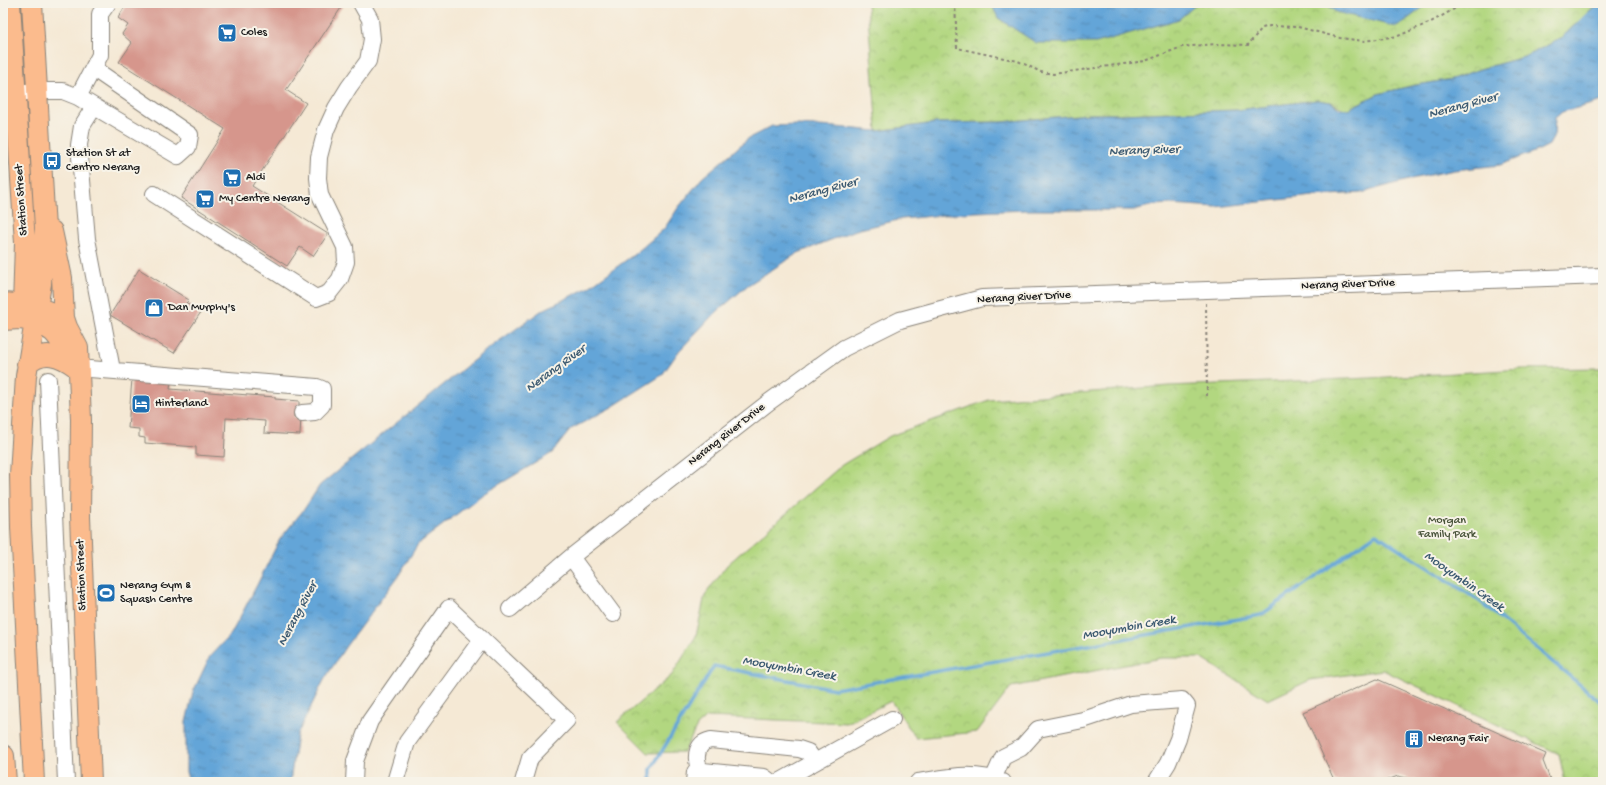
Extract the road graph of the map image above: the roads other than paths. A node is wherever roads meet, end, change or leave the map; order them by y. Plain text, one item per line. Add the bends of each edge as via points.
1 (10, 3) edge
2 (32, 3) edge
3 (108, 3) edge
4 (361, 3) edge
5 (94, 70) junction
6 (38, 91) junction
7 (15, 93) junction
8 (78, 97) junction
9 (94, 107) junction
10 (44, 194) junction
11 (154, 194) dead end
12 (1603, 276) edge
13 (20, 311) edge
14 (67, 327) junction
15 (27, 364) junction
16 (78, 368) junction
17 (112, 370) junction
18 (48, 380) dead end
19 (302, 413) dead end
20 (572, 556) junction
21 (510, 609) dead end
22 (613, 614) dead end
23 (482, 639) junction
24 (892, 719) dead end
25 (88, 720) junction
26 (63, 721) junction
27 (3, 756) edge
28 (815, 762) junction
29 (697, 775) edge
30 (998, 780) edge
31 (5, 782) edge
32 (34, 782) edge
33 (66, 782) edge
34 (91, 782) edge
35 (354, 782) edge
36 (395, 782) edge
37 (524, 782) edge
38 (771, 782) edge
39 (779, 782) edge
40 (918, 782) edge
41 (1156, 782) edge

1 - 7 main road, Station Street
2 - 6 main road, Station Street
3 - 5 street via 100,14 100,55
4 - 11 street via 370,19 372,39 368,61 336,108 326,130 319,157 320,195 345,247 346,262 340,279 329,293 316,298
5 - 8 street
5 - 9 street via 190,135 188,147 178,156
6 - 7 street
6 - 8 street via 63,92
6 - 10 main road, Station Street
7 - 13 main road, Station Street via 25,243
8 - 9 street
9 - 17 street via 82,126 78,145 86,239
10 - 13 main road, Station Street via 44,246
10 - 14 main road via 62,278 64,318
12 - 20 street, Nerang River Drive via 982,298 900,320 831,357 769,402
13 - 14 main road, Station Street via 59,318
13 - 15 main road
13 - 16 main road via 54,334
14 - 16 main road, Station Street via 78,348
15 - 16 main road via 37,356 47,355 63,358
15 - 32 main road via 20,475
16 - 17 street
16 - 25 main road, Station Street via 81,420 80,517
17 - 19 street via 317,386 322,390 322,405 315,412
18 - 26 street
20 - 21 street, Nerang River Drive
20 - 22 street
23 - 35 street via 449,608 370,721 355,761
23 - 36 street via 407,742
23 - 37 street via 567,720 530,758
24 - 28 street
25 - 26 street
25 - 34 main road, Station Street
26 - 33 street
27 - 31 highway
28 - 29 street via 804,750 710,740 698,749
28 - 39 street
29 - 38 street via 708,772 764,777
30 - 40 street via 967,775
30 - 41 street via 1003,757 1021,748 1038,729 1083,720 1131,704 1182,700 1188,706 1178,739 1168,763

